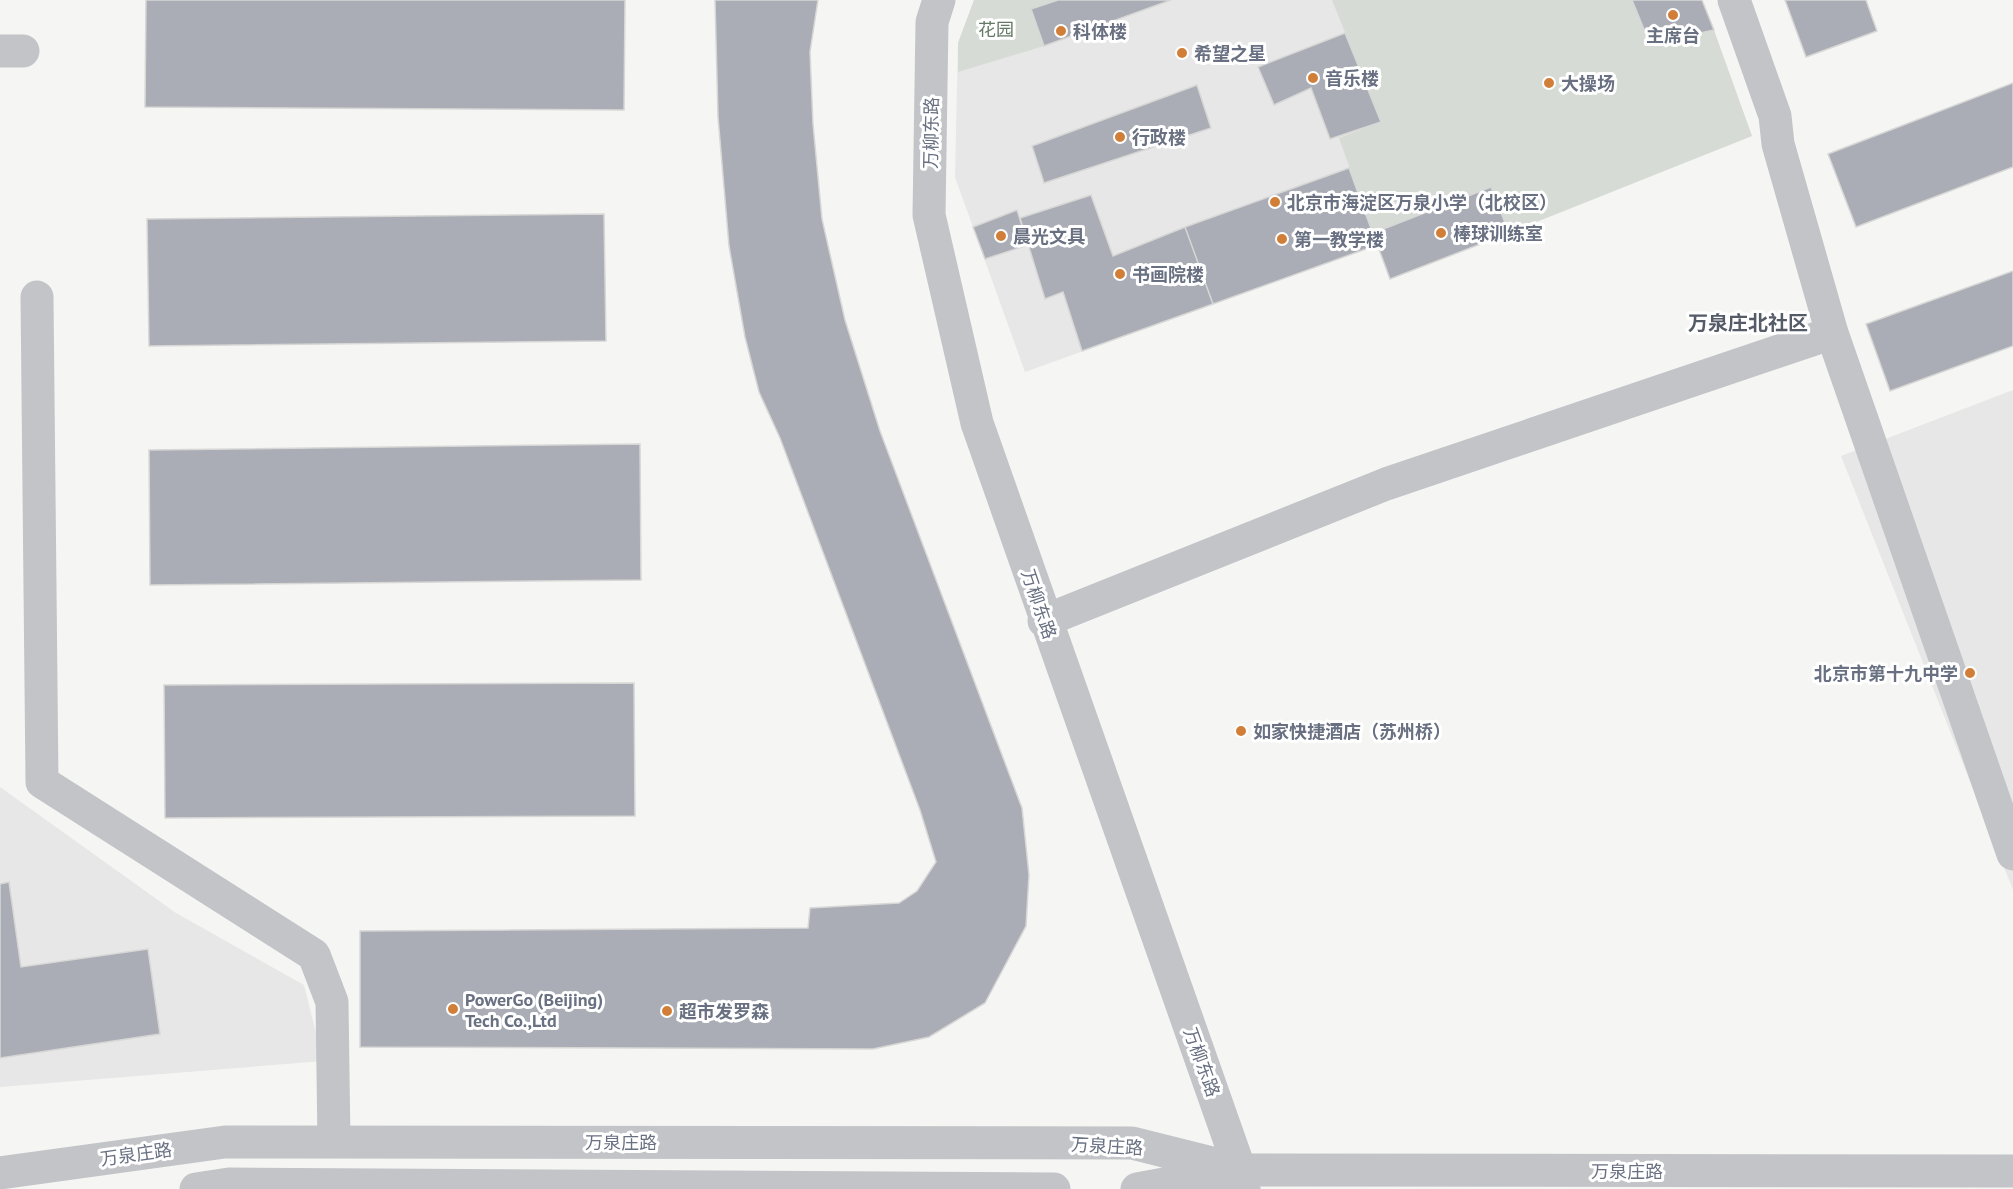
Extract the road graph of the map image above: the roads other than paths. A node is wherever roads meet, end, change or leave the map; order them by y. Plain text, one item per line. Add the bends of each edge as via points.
1 (939, 0) edge
2 (1734, 0) edge
3 (37, 297) dead end
4 (1832, 333) junction
5 (1044, 621) junction
6 (2013, 854) edge
7 (334, 1142) junction
8 (2013, 1171) edge
9 (0, 1173) edge
10 (1242, 1180) edge
11 (1930, 1183) edge
12 (229, 1187) edge
13 (196, 1189) edge
14 (1054, 1189) edge
15 (1137, 1189) edge

1 - 5 street, 万柳东路 via 932,22 929,215 976,423
2 - 4 street via 1775,116 1778,144
3 - 7 street via 42,782 314,956 332,1002
4 - 5 street via 1386,484
4 - 6 street
5 - 10 street, 万柳东路
7 - 9 street, 万泉庄路 via 225,1142
7 - 10 street, 万泉庄路 via 1132,1143
8 - 11 street, 万泉庄路
10 - 11 street, 万泉庄路
10 - 15 street, 万泉庄路
12 - 13 street
12 - 14 street

